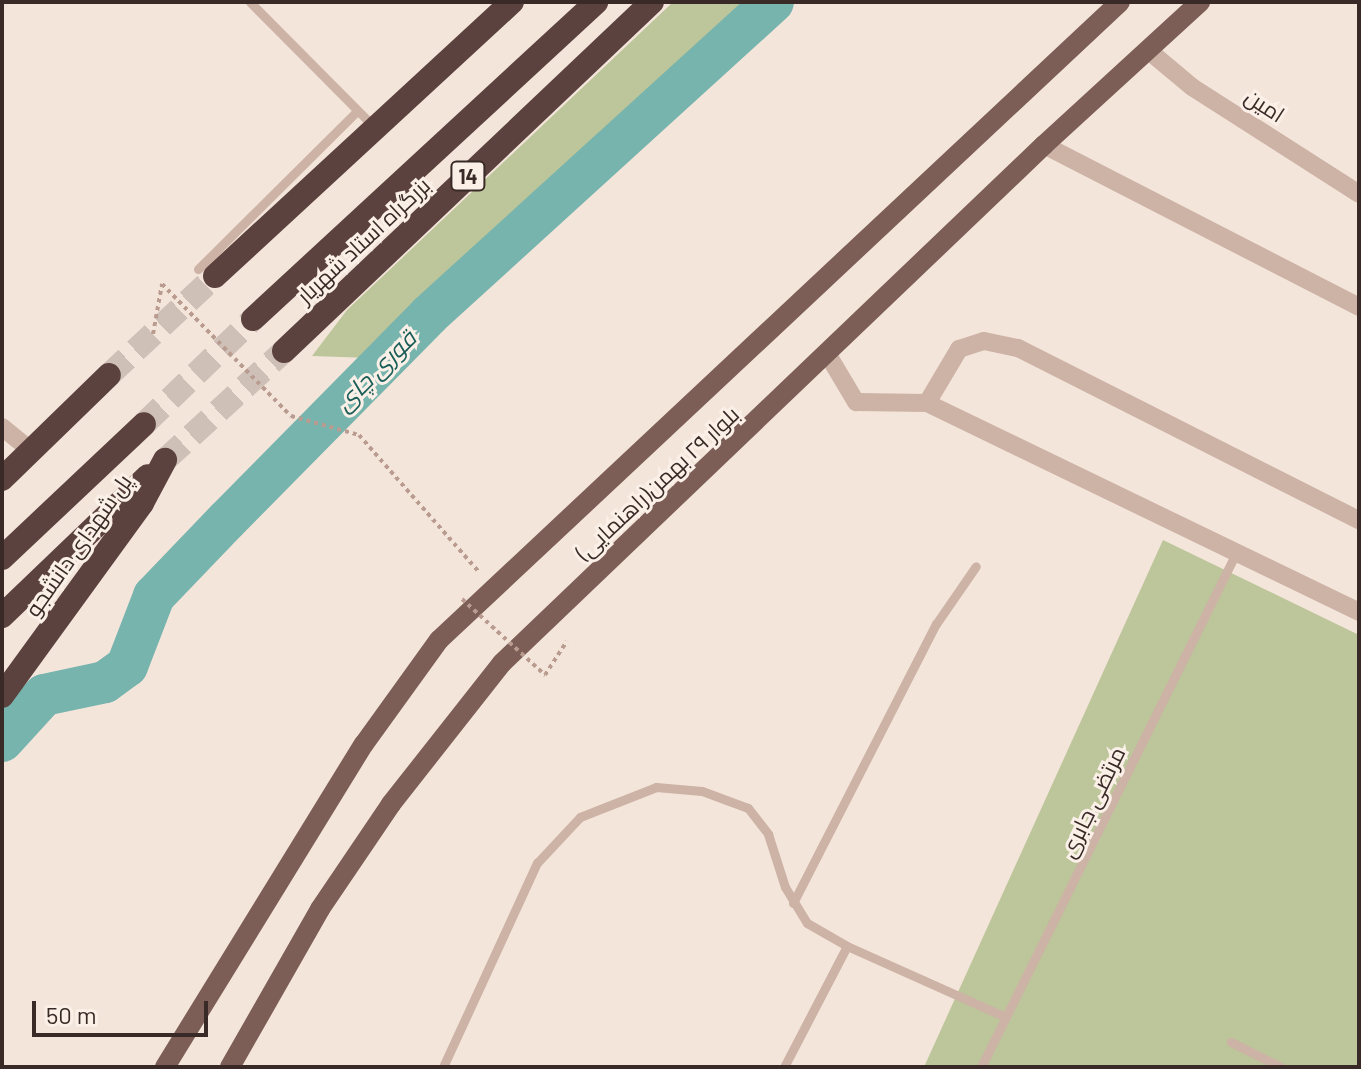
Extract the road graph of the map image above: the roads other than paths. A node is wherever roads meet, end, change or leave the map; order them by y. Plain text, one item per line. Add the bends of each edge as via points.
1 (250, 2) edge
2 (512, 2) edge
3 (596, 2) edge
4 (652, 2) edge
5 (1120, 2) edge
6 (1200, 2) edge
7 (1149, 51) junction
8 (357, 111) junction
9 (375, 129) junction
10 (1044, 145) junction
11 (1359, 194) edge
12 (207, 272) joint
13 (1359, 307) edge
14 (253, 319) tunnel mouth
15 (284, 351) tunnel mouth
16 (828, 355) junction
17 (109, 375) tunnel mouth
18 (927, 403) junction
19 (144, 424) tunnel mouth
20 (2, 427) edge
21 (32, 451) junction
22 (2, 479) edge
23 (1359, 520) edge
24 (1236, 553) junction
25 (2, 558) edge
26 (976, 566) dead end
27 (1359, 612) edge
28 (2, 616) edge
29 (2, 696) edge
30 (793, 903) junction
31 (847, 946) junction
32 (1006, 1017) junction
33 (1231, 1042) dead end
34 (165, 1067) edge
35 (230, 1067) edge
36 (443, 1067) edge
37 (784, 1067) edge
38 (981, 1067) edge
39 (1281, 1067) edge

1 - 8 lane
2 - 9 highway
3 - 14 highway, بزرگراه استاد شهریار
4 - 15 highway, بزرگراه استاد شهریار / 14
5 - 34 main road, بلوار ٢٩ بهمن(راهنمایی) via 439,640 364,744
6 - 7 main road, بلوار ٢٩ بهمن(راهنمایی)
7 - 10 main road, بلوار ٢٩ بهمن(راهنمایی)
7 - 11 street, امین via 1192,87
8 - 9 lane
8 - 12 lane
9 - 12 highway
10 - 13 street
10 - 16 main road, بلوار ٢٩ بهمن(راهنمایی)
16 - 18 street via 856,402
16 - 35 main road, بلوار ٢٩ بهمن(راهنمایی) via 550,616 466,704 320,909
17 - 21 highway
18 - 23 street via 959,349 984,341 1018,348
18 - 24 street
19 - 25 highway
20 - 21 street
21 - 22 highway
24 - 27 street
24 - 32 lane, مرتضی جابری
26 - 30 lane via 936,624
28 - 29 highway, پل شهدای دانشجو via 165,460 142,503
30 - 31 lane via 807,923
30 - 36 lane via 768,834 748,808 702,791 656,787 580,817 537,863
31 - 32 lane
31 - 37 lane
32 - 38 lane, مرتضی جابری
33 - 39 lane

